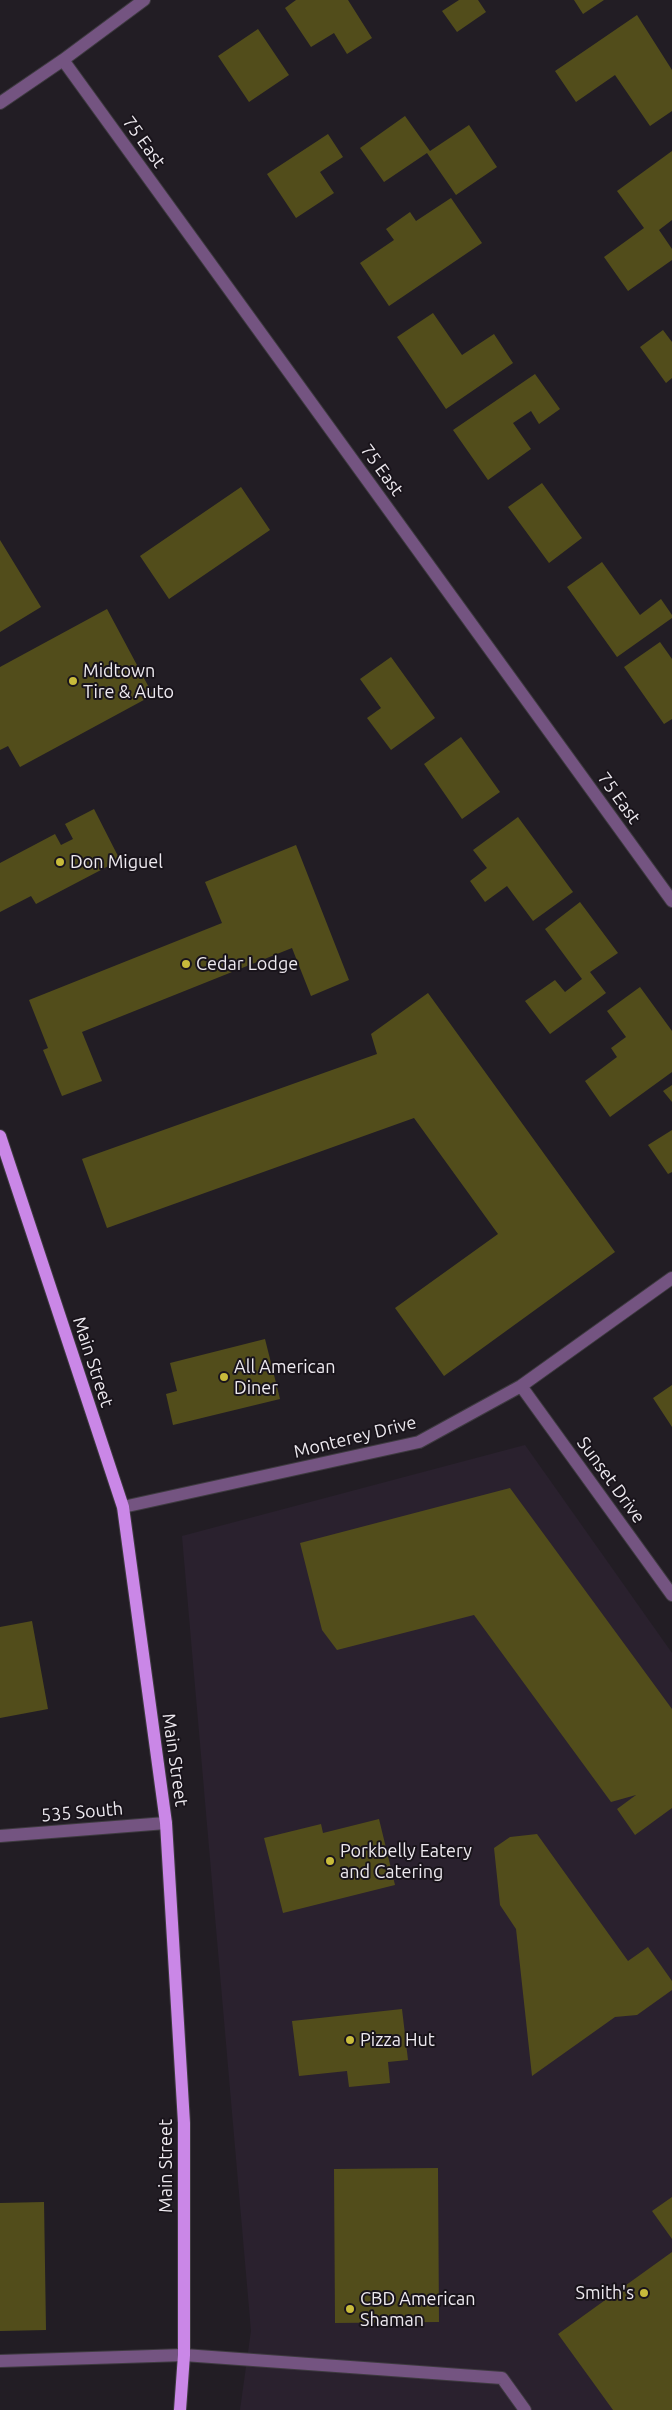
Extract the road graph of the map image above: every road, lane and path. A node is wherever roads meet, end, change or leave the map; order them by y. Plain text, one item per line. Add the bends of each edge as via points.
1 (144, 0) edge
2 (63, 60) junction
3 (0, 103) edge
4 (672, 901) edge
5 (0, 1136) edge
6 (672, 1278) edge
7 (522, 1386) junction
8 (123, 1507) junction
9 (672, 1594) edge
10 (166, 1823) junction
11 (0, 1836) edge
12 (184, 2355) junction
13 (0, 2361) edge
14 (180, 2410) edge
15 (525, 2410) edge

1 - 2 street
2 - 3 street
2 - 4 street, 75 East
5 - 8 main road, Main Street
6 - 7 street, Monterey Drive
7 - 8 street, Monterey Drive via 420,1442
7 - 9 street, Sunset Drive
8 - 10 main road, Main Street
10 - 11 street, 535 South
10 - 12 main road, Main Street via 184,2123
12 - 13 street
12 - 14 main road, Main Street
12 - 15 street via 502,2378

